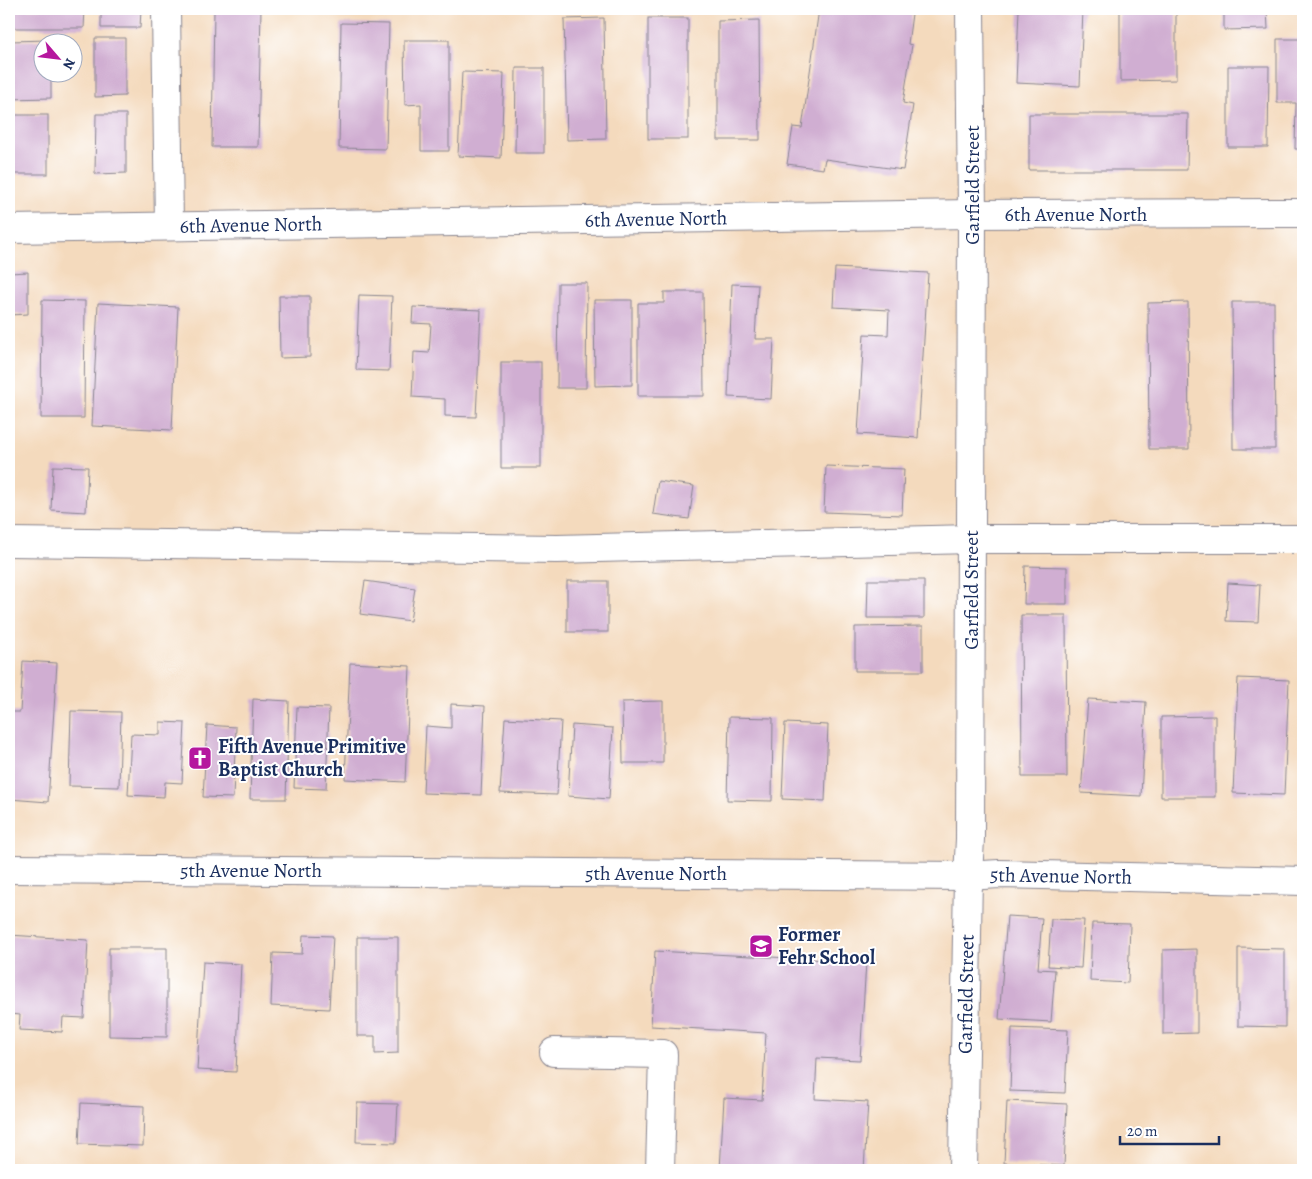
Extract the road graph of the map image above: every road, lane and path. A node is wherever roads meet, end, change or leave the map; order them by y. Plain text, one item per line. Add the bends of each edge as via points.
1 (166, 9) edge
2 (970, 9) edge
3 (1303, 213) edge
4 (972, 214) junction
5 (170, 226) junction
6 (9, 229) edge
7 (972, 539) junction
8 (1303, 539) edge
9 (9, 542) edge
10 (9, 869) edge
11 (968, 876) junction
12 (1303, 881) edge
13 (554, 1052) dead end
14 (660, 1170) edge
15 (963, 1170) edge

1 - 5 street
2 - 4 street, Garfield Street
3 - 4 street, 6th Avenue North
4 - 5 street, 6th Avenue North
4 - 7 street, Garfield Street
5 - 6 street, 6th Avenue North
7 - 8 street
7 - 9 street via 558,549
7 - 11 street, Garfield Street
10 - 11 street, 5th Avenue North
11 - 12 street, 5th Avenue North
11 - 15 street, Garfield Street
13 - 14 street via 663,1054

